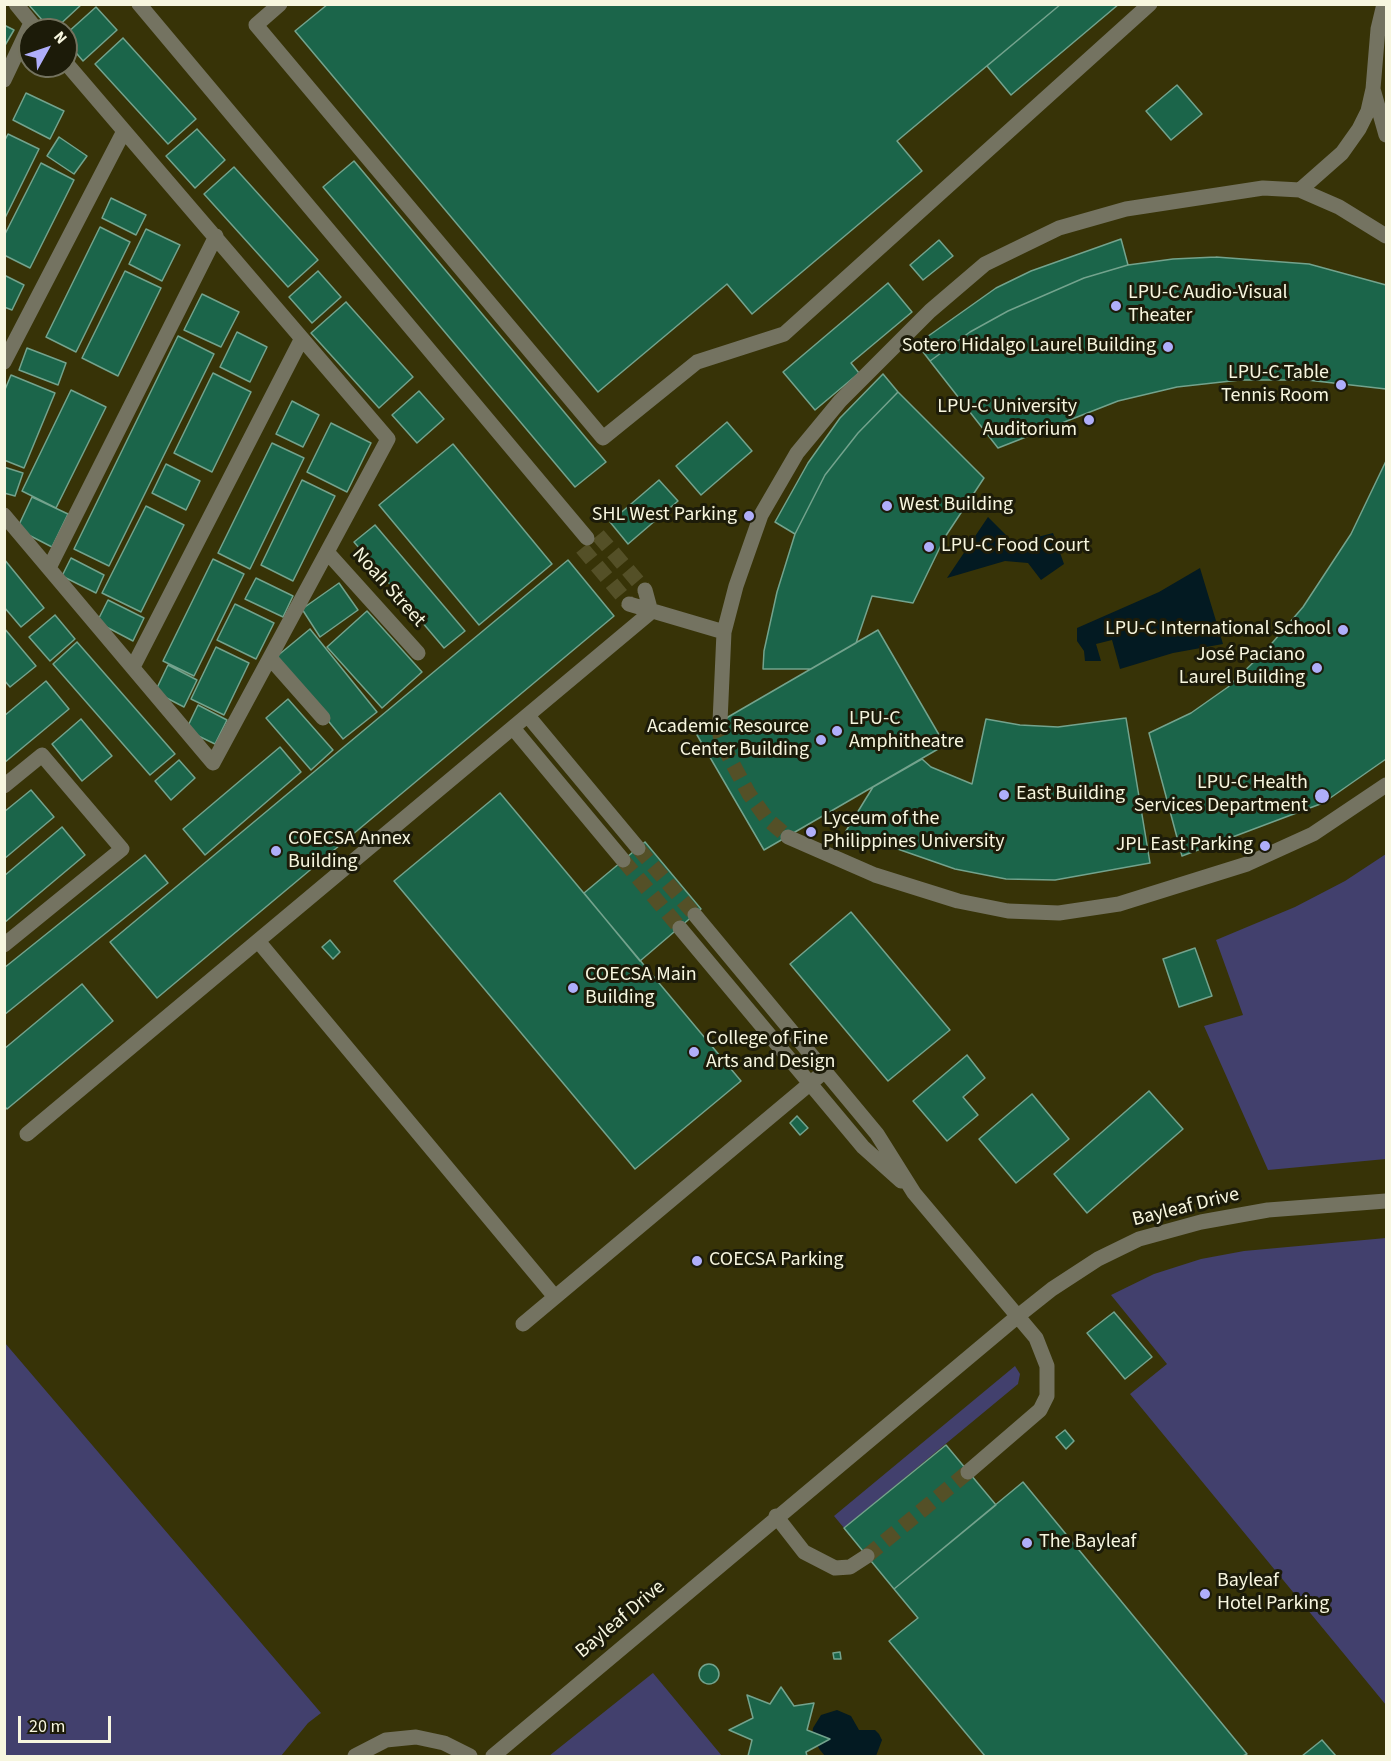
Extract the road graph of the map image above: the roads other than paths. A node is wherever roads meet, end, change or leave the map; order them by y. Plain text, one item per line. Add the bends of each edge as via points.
1 (16, 4) edge
2 (139, 4) edge
3 (280, 4) edge
4 (1150, 4) edge
5 (1384, 4) edge
6 (27, 18) edge
7 (18, 55) edge
8 (78, 77) edge
9 (4, 80) edge
10 (1373, 89) junction
11 (124, 131) junction
12 (1386, 135) edge
13 (1300, 190) junction
14 (216, 236) junction
15 (1386, 236) edge
16 (302, 340) junction
17 (4, 362) edge
18 (4, 515) edge
19 (589, 540) tunnel mouth
20 (327, 552) junction
21 (49, 568) junction
22 (645, 590) tunnel mouth
23 (629, 604) tunnel mouth
24 (651, 612) junction
25 (724, 632) junction
26 (418, 653) dead end
27 (270, 658) junction
28 (133, 667) junction
29 (528, 716) junction
30 (323, 718) dead end
31 (720, 722) tunnel mouth
32 (513, 728) junction
33 (1386, 785) edge
34 (4, 786) edge
35 (788, 837) tunnel mouth
36 (638, 848) tunnel mouth
37 (623, 860) tunnel mouth
38 (695, 915) tunnel mouth
39 (680, 928) tunnel mouth
40 (258, 941) junction
41 (4, 945) edge
42 (825, 1071) junction
43 (810, 1084) junction
44 (27, 1134) dead end
45 (914, 1193) junction
46 (1386, 1201) edge
47 (555, 1297) junction
48 (1018, 1316) junction
49 (523, 1323) dead end
50 (968, 1473) tunnel mouth
51 (776, 1516) junction
52 (867, 1556) tunnel mouth
53 (355, 1756) edge
54 (470, 1756) edge
55 (493, 1756) edge

1 - 6 street
2 - 19 street
3 - 4 street via 256,25 603,438 697,362 784,334
5 - 10 street via 1374,55
7 - 9 street
8 - 11 street
10 - 12 street
10 - 13 street via 1368,111 1354,137 1326,170
11 - 14 street
11 - 17 street
13 - 15 street via 1339,207
13 - 25 street via 1263,188 1125,209 1059,228 985,264 922,319 840,401 797,453 749,543
14 - 16 street
14 - 21 street
16 - 20 street via 388,439
16 - 28 street
18 - 21 street
20 - 26 street, Noah Street
20 - 27 street
21 - 28 street
22 - 24 street
23 - 24 street
24 - 25 street
24 - 29 street
25 - 31 street
27 - 28 street via 213,763
27 - 30 street
29 - 32 street
29 - 36 street
32 - 37 street
32 - 40 street
33 - 35 street via 1313,834 1247,864 1119,904 1070,912 1008,911 958,901 875,875
34 - 41 street via 42,755 122,849
38 - 42 street
39 - 43 street
40 - 44 street
40 - 47 street
42 - 43 street
42 - 45 street via 877,1134
43 - 45 street via 863,1147
43 - 47 street
45 - 48 street
46 - 48 street, Bayleaf Drive via 1268,1210 1139,1239 1098,1259
47 - 49 street
48 - 50 street via 1036,1338 1047,1366 1047,1396 1030,1422
48 - 51 street, Bayleaf Drive
51 - 52 street via 804,1551 835,1568 850,1567
51 - 55 street, Bayleaf Drive
53 - 54 street via 386,1740 416,1737 444,1743

